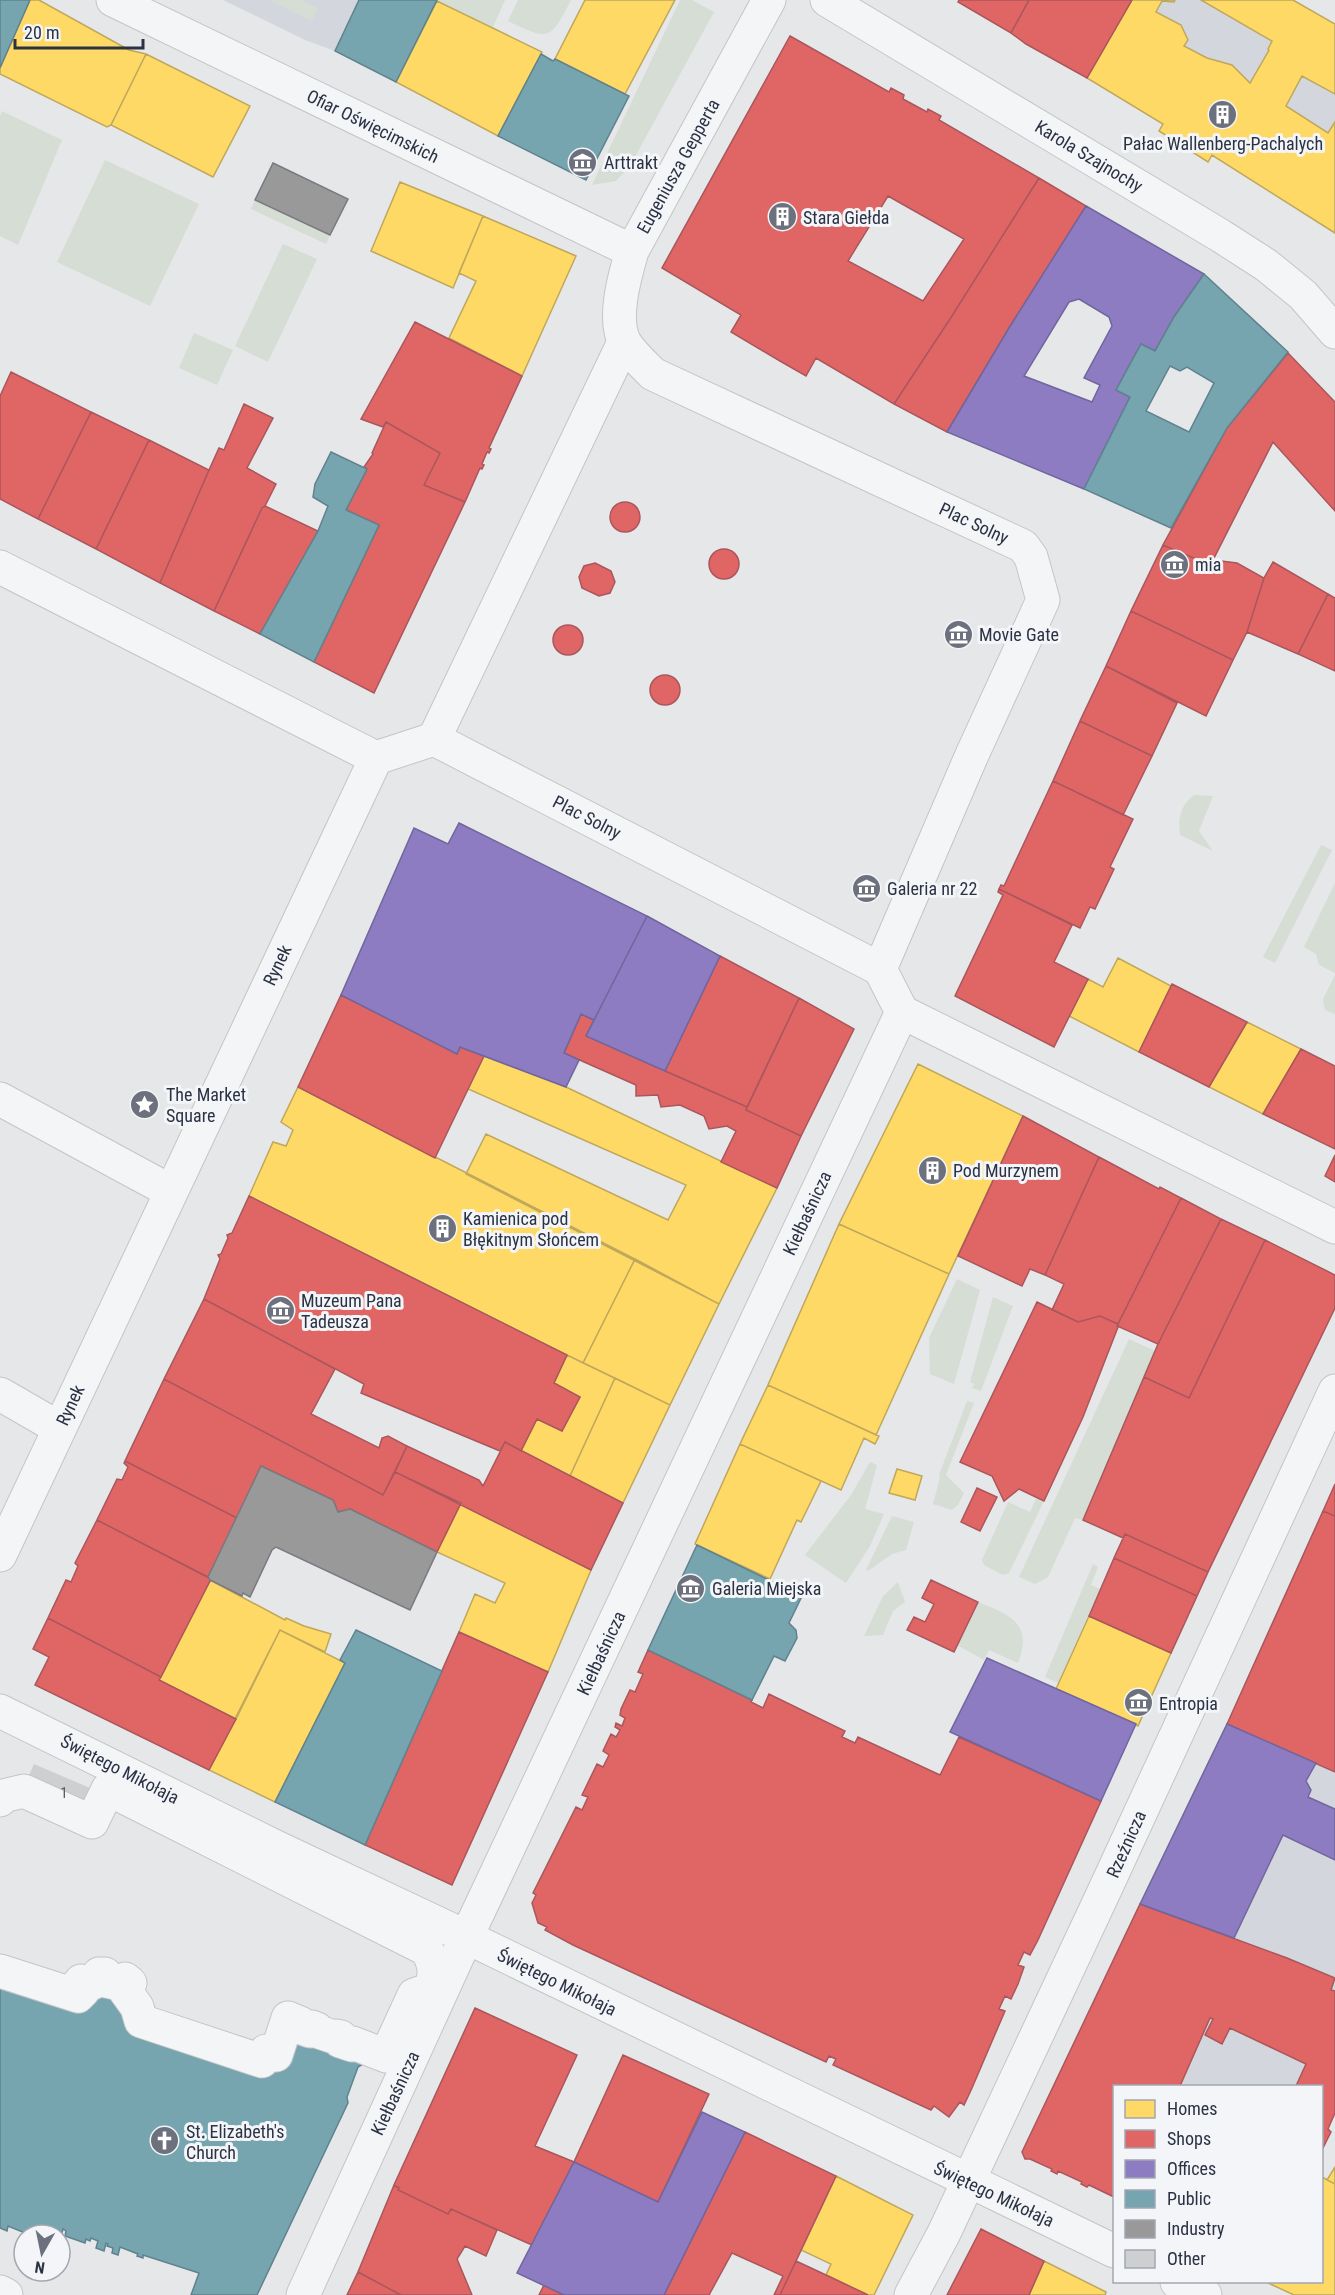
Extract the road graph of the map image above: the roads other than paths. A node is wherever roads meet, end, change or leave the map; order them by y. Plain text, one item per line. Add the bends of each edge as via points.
1 (113, 0) edge
2 (769, 0) edge
3 (827, 0) edge
4 (633, 251) junction
5 (1335, 332) edge
6 (624, 342) junction
7 (0, 567) edge
8 (434, 739) junction
9 (376, 758) junction
10 (880, 969) junction
11 (902, 1012) junction
12 (0, 1099) edge
13 (170, 1191) junction
14 (1335, 1227) edge
15 (1335, 1391) edge
16 (0, 1394) edge
17 (59, 1428) junction
18 (0, 1555) edge
19 (0, 1711) edge
20 (0, 1800) edge
21 (460, 1935) junction
22 (0, 1971) edge
23 (967, 2181) junction
24 (1113, 2251) edge
25 (1179, 2283) edge
26 (0, 2292) edge
27 (6, 2295) edge
28 (303, 2295) edge
29 (911, 2295) edge
30 (1205, 2295) edge

1 - 4 street, Ofiar Oświęcimskich
2 - 4 street, Eugeniusza Gepperta
3 - 5 street, Karola Szajnochy via 1266,265 1303,294
4 - 6 street, Eugeniusza Gepperta via 619,313
6 - 8 street
6 - 10 street, Plac Solny via 653,374 1023,546 1030,557 1043,600
7 - 9 street
8 - 9 street
8 - 10 street, Plac Solny
9 - 13 street, Rynek
10 - 11 street
11 - 14 street
11 - 21 street, Kiełbaśnicza
12 - 13 street
13 - 17 street, Rynek
15 - 23 street, Rzeźnicza
16 - 17 street
17 - 18 street, Rynek
19 - 21 street, Świętego Mikołaja
20 - 22 street via 24,1791 92,1822 108,1789 426,1949 434,1970 430,1989 414,1995 386,2056 312,2027 310,2031 299,2027 300,2023 288,2018 276,2055 266,2051 262,2061 141,2021 137,2007 124,1989 130,1983 124,1979 120,1984 106,1981 105,1974 99,1974 99,1980 86,1986 81,1981 77,1986 83,1991 78,1996
21 - 23 street, Świętego Mikołaja
21 - 28 street, Kiełbaśnicza
23 - 24 street, Świętego Mikołaja
23 - 29 street, Rzeźnicza
25 - 30 street
26 - 27 street

